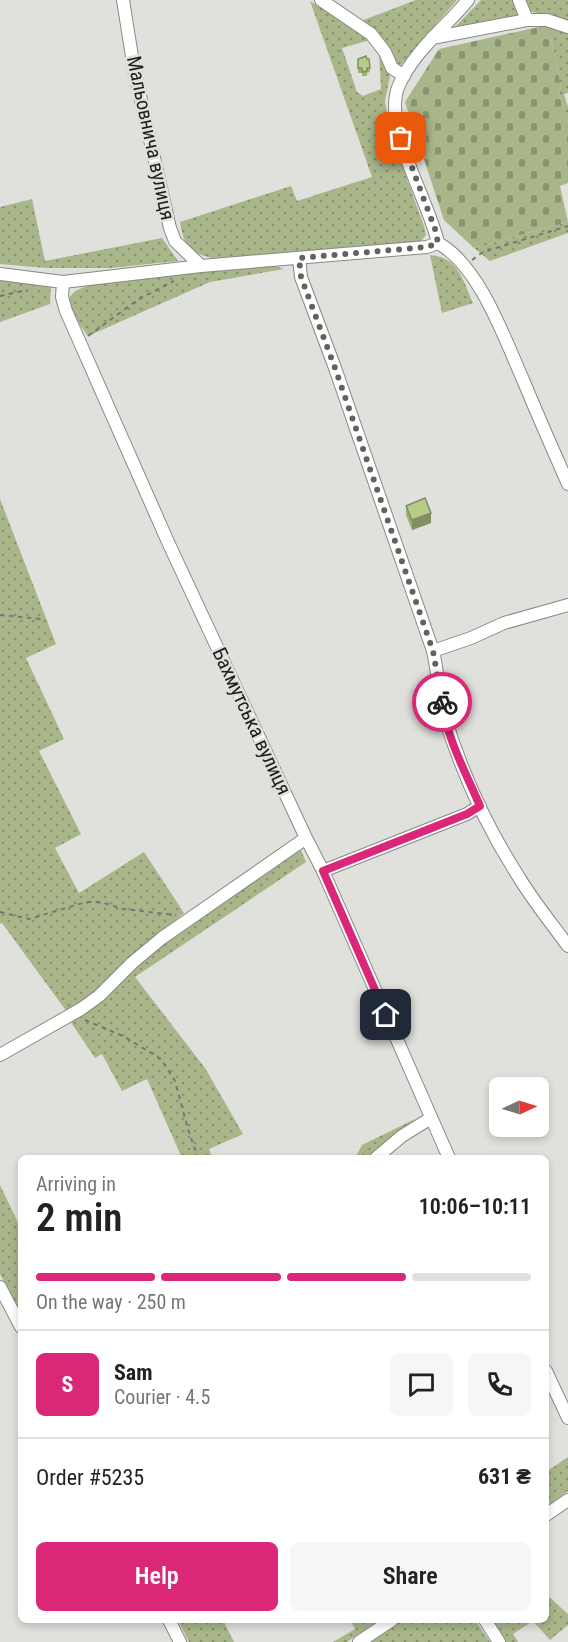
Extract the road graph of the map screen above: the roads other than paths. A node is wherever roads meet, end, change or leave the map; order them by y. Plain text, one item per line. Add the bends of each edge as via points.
1 (123, 0) edge
2 (321, 0) edge
3 (468, 0) edge
4 (519, 0) edge
5 (527, 20) junction
6 (568, 27) edge
7 (432, 38) junction
8 (404, 76) junction
9 (438, 243) junction
10 (299, 258) junction
11 (195, 266) junction
12 (0, 274) edge
13 (63, 282) junction
14 (568, 484) edge
15 (568, 604) edge
16 (433, 651) junction
17 (480, 806) junction
18 (306, 838) junction
19 (323, 871) junction
20 (568, 946) edge
21 (0, 1055) edge
22 (431, 1118) junction
23 (380, 1155) edge
24 (447, 1155) edge
25 (0, 1287) edge
26 (18, 1321) edge
27 (549, 1377) edge
28 (568, 1418) edge
29 (568, 1500) edge
30 (549, 1513) edge
31 (170, 1623) edge
32 (388, 1623) edge
33 (487, 1623) edge
34 (180, 1642) edge
35 (359, 1642) edge
36 (499, 1642) edge

1 - 11 street, Мальовнича вулиця via 134,69 170,228
2 - 8 street via 371,34 392,68
3 - 7 street
4 - 5 street
5 - 6 street via 547,20
5 - 7 street
7 - 8 street
8 - 9 street via 395,98 395,121
9 - 10 street
9 - 14 street via 464,266 491,308
10 - 11 street
10 - 16 street via 301,277
11 - 13 street
12 - 13 street
13 - 18 street, Бахмутська вулиця via 63,304 79,343
15 - 16 street via 504,623
16 - 17 street via 444,715
17 - 19 street
17 - 20 street via 520,879
18 - 19 street, Бахмутська вулиця
18 - 21 street via 192,917 132,963 99,996
19 - 22 street, Бахмутська вулиця
22 - 23 street
22 - 24 street, Бахмутська вулиця
25 - 26 street
27 - 28 street
29 - 30 street
31 - 34 street
32 - 35 street
33 - 36 street

